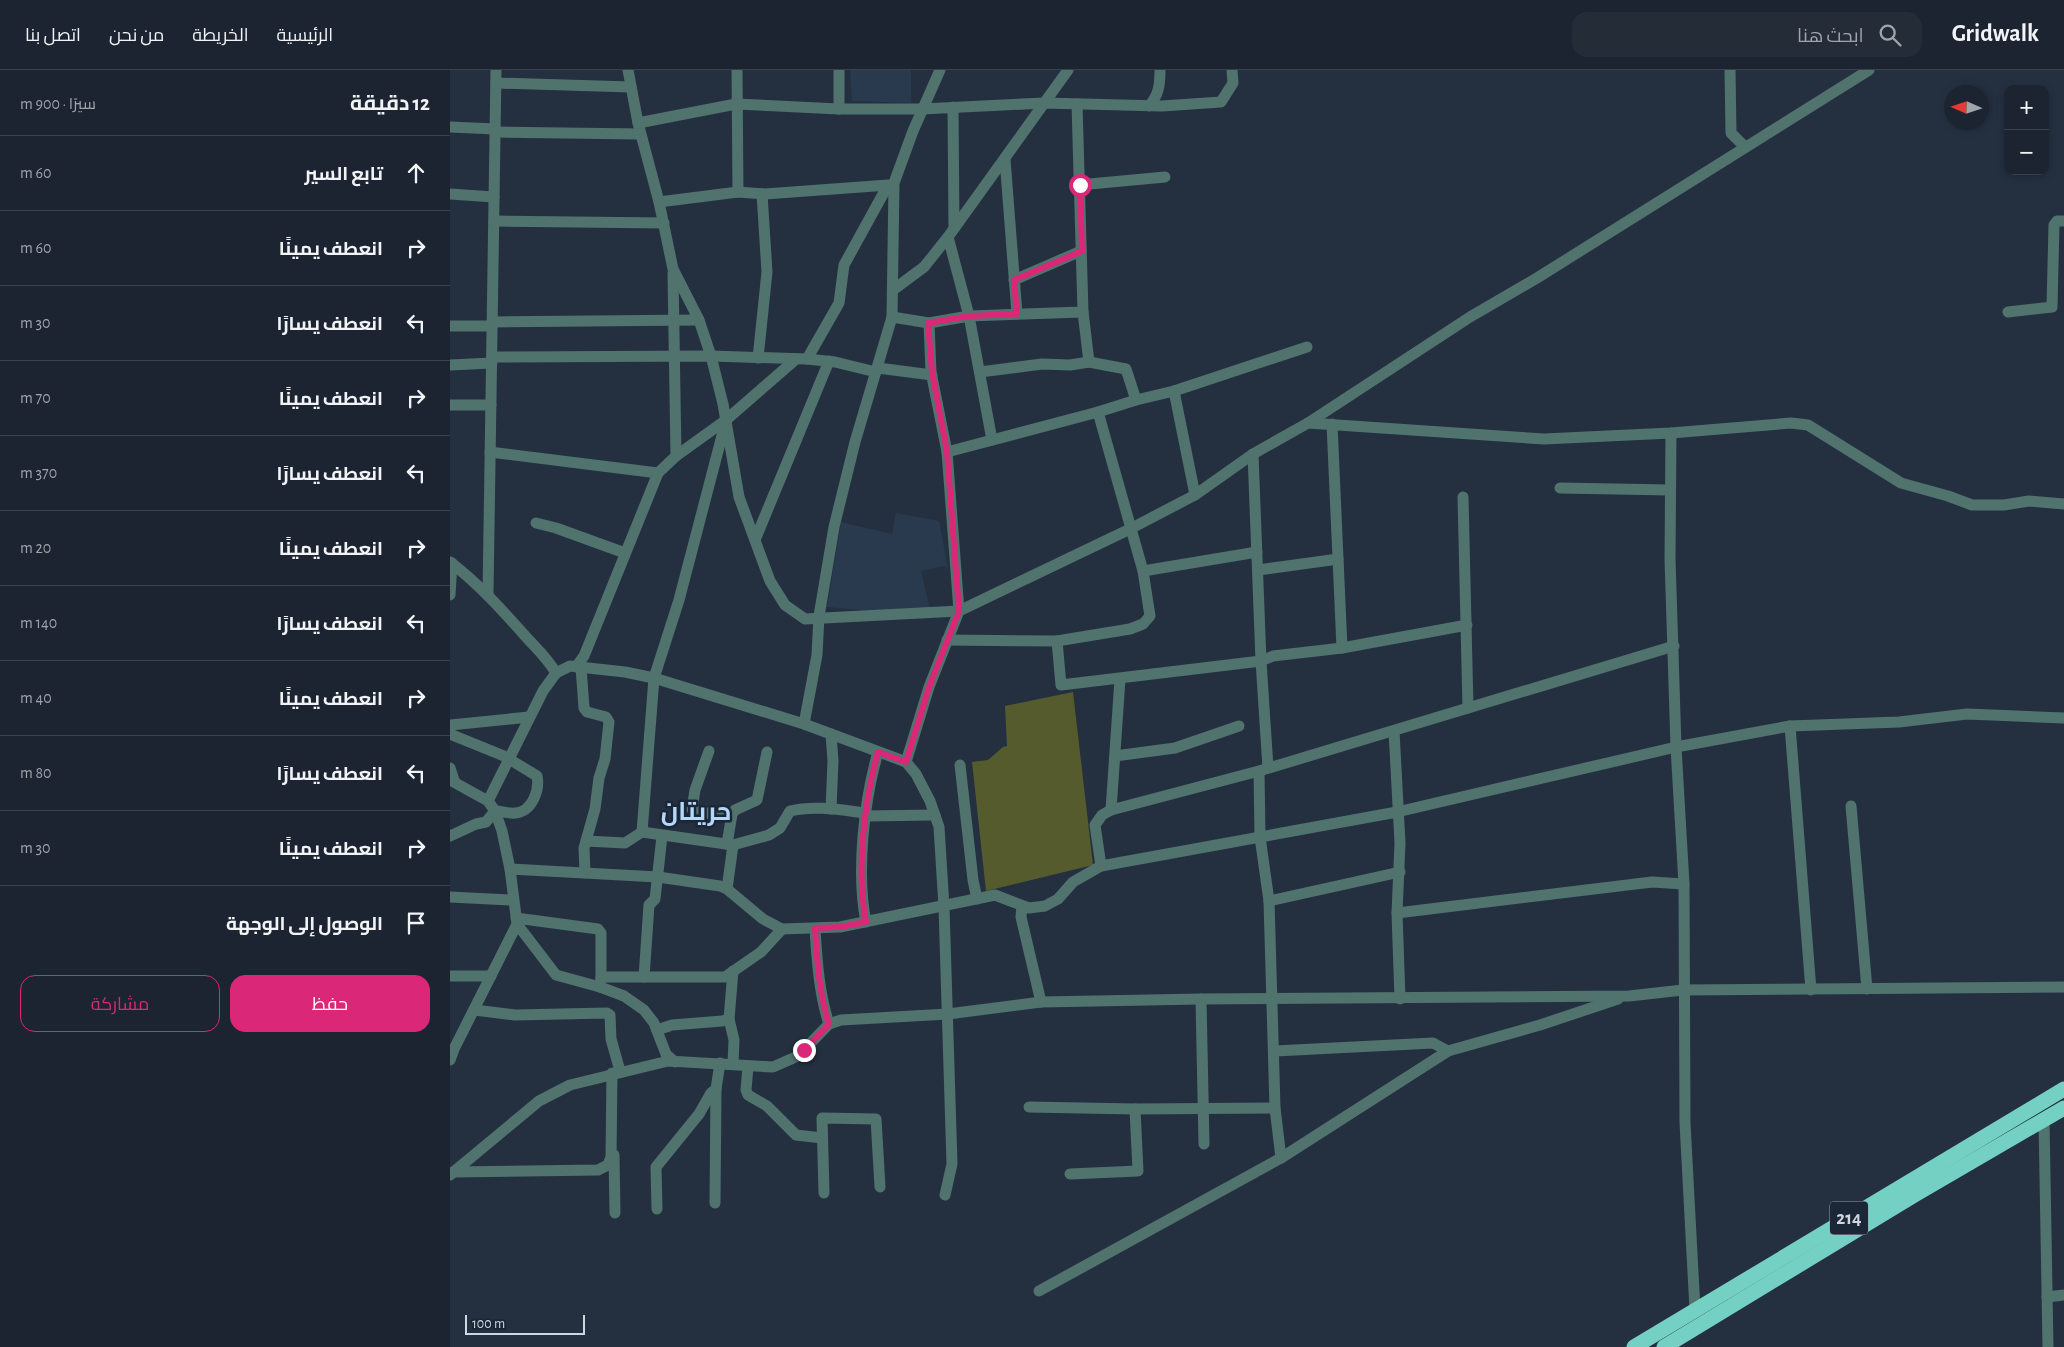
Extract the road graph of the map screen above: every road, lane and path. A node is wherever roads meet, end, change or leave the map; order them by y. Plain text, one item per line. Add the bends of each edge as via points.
1 (496, 70) edge
2 (628, 70) edge
3 (738, 70) edge
4 (840, 70) edge
5 (940, 70) edge
6 (1068, 70) edge
7 (1160, 70) edge
8 (1232, 70) edge
9 (1730, 70) edge
10 (1869, 70) edge
11 (496, 83) junction
12 (631, 87) junction
13 (1044, 103) junction
14 (736, 104) junction
15 (1077, 104) junction
16 (1150, 106) junction
17 (952, 108) junction
18 (839, 109) junction
19 (922, 109) junction
20 (450, 127) edge
21 (639, 129) junction
22 (495, 130) junction
23 (1745, 147) junction
24 (1005, 159) junction
25 (1166, 177) dead end
26 (891, 184) junction
27 (1080, 185) junction
28 (738, 192) junction
29 (450, 194) edge
30 (762, 194) junction
31 (494, 197) junction
32 (660, 202) junction
33 (2064, 220) edge
34 (494, 221) junction
35 (664, 223) junction
36 (951, 232) junction
37 (1082, 251) junction
38 (673, 269) junction
39 (1014, 280) junction
40 (894, 290) junction
41 (1083, 312) junction
42 (2008, 312) dead end
43 (1017, 314) junction
44 (969, 316) junction
45 (892, 317) junction
46 (675, 320) junction
47 (699, 320) junction
48 (928, 323) junction
49 (492, 324) junction
50 (450, 326) edge
51 (1307, 347) dead end
52 (675, 356) junction
53 (711, 356) junction
54 (758, 358) junction
55 (802, 359) junction
56 (492, 360) junction
57 (829, 361) junction
58 (1089, 362) junction
59 (450, 365) edge
60 (877, 370) junction
61 (980, 372) junction
62 (932, 375) junction
63 (1174, 391) junction
64 (1136, 400) junction
65 (450, 405) edge
66 (491, 405) junction
67 (1098, 412) junction
68 (726, 420) junction
69 (1308, 423) junction
70 (1332, 424) junction
71 (1671, 433) junction
72 (992, 440) junction
73 (490, 452) junction
74 (947, 452) junction
75 (1253, 454) junction
76 (676, 456) junction
77 (658, 473) junction
78 (1560, 488) dead end
79 (1670, 490) junction
80 (1195, 496) junction
81 (1463, 497) dead end
82 (2064, 504) edge
83 (536, 524) dead end
84 (1130, 529) junction
85 (755, 540) junction
86 (1257, 552) junction
87 (625, 553) junction
88 (1338, 559) junction
89 (451, 563) edge
90 (1258, 570) junction
91 (1143, 571) junction
92 (488, 594) junction
93 (450, 595) edge
94 (959, 611) junction
95 (818, 616) junction
96 (1467, 626) junction
97 (947, 640) junction
98 (1057, 641) junction
99 (1674, 646) junction
100 (1342, 648) junction
101 (1261, 661) junction
102 (579, 667) junction
103 (556, 673) junction
104 (654, 678) junction
105 (1120, 679) junction
106 (1468, 708) junction
107 (529, 717) junction
108 (2064, 718) edge
109 (804, 724) junction
110 (450, 725) edge
111 (1239, 726) dead end
112 (1790, 726) junction
113 (1394, 730) junction
114 (450, 734) edge
115 (831, 734) junction
116 (1676, 747) junction
117 (709, 751) dead end
118 (767, 752) dead end
119 (878, 752) junction
120 (1115, 756) junction
121 (510, 759) junction
122 (906, 762) junction
123 (960, 765) dead end
124 (450, 768) edge
125 (1264, 770) junction
126 (452, 780) edge
127 (492, 806) junction
128 (1851, 806) dead end
129 (831, 809) junction
130 (1111, 810) junction
131 (1397, 812) junction
132 (865, 814) junction
133 (731, 816) junction
134 (935, 816) junction
135 (642, 832) junction
136 (450, 836) edge
137 (662, 836) junction
138 (1260, 837) junction
139 (586, 842) junction
140 (730, 844) junction
141 (1101, 866) junction
142 (510, 870) junction
143 (1400, 872) junction
144 (585, 873) junction
145 (658, 877) junction
146 (1684, 884) junction
147 (727, 889) junction
148 (450, 897) edge
149 (977, 899) junction
150 (512, 900) junction
151 (1269, 901) junction
152 (1022, 906) junction
153 (944, 907) junction
154 (1397, 913) junction
155 (516, 921) junction
156 (866, 922) junction
157 (815, 928) junction
158 (782, 929) junction
159 (733, 971) junction
160 (450, 976) edge
161 (490, 976) junction
162 (644, 977) junction
163 (600, 982) junction
164 (2064, 987) edge
165 (1683, 990) junction
166 (1811, 990) junction
167 (1867, 990) junction
168 (1629, 996) junction
169 (1200, 999) junction
170 (1272, 999) junction
171 (1400, 999) junction
172 (1041, 1002) junction
173 (474, 1010) junction
174 (948, 1014) junction
175 (728, 1019) junction
176 (829, 1024) junction
177 (657, 1030) junction
178 (455, 1038) edge
179 (1275, 1051) junction
180 (1448, 1051) junction
181 (450, 1060) edge
182 (675, 1062) junction
183 (720, 1062) junction
184 (733, 1064) junction
185 (748, 1066) junction
186 (616, 1072) junction
187 (716, 1089) junction
188 (2064, 1089) edge
189 (1203, 1107) junction
190 (1029, 1108) dead end
191 (1275, 1108) junction
192 (2064, 1108) edge
193 (1135, 1110) junction
194 (2044, 1120) junction
195 (822, 1138) junction
196 (1204, 1144) dead end
197 (1281, 1158) junction
198 (452, 1173) edge
199 (1070, 1174) dead end
200 (880, 1187) dead end
201 (824, 1192) dead end
202 (945, 1195) dead end
203 (715, 1203) dead end
204 (657, 1209) dead end
205 (615, 1213) dead end
206 (1039, 1291) dead end
207 (2064, 1295) edge
208 (2048, 1297) junction
209 (1695, 1310) junction
210 (1634, 1347) edge
211 (1664, 1347) edge
212 (2048, 1347) edge

1 - 11 street
2 - 12 street
3 - 14 street
4 - 18 street
5 - 19 street
6 - 13 street
7 - 16 street via 1158,91
8 - 16 street via 1233,83 1221,102
9 - 23 street via 1731,133
10 - 23 street
11 - 12 street
11 - 22 street
12 - 21 street
13 - 15 street
13 - 17 street
13 - 24 street
14 - 18 street
14 - 21 street
14 - 28 street
15 - 16 street
15 - 27 street
17 - 19 street
17 - 36 street
18 - 19 street
19 - 26 street
20 - 22 street
21 - 22 street
21 - 32 street
22 - 31 street
23 - 69 street via 1537,278 1470,316
24 - 36 street
24 - 39 street
25 - 27 street
26 - 30 street
26 - 40 street
26 - 55 street via 844,265 838,303
27 - 37 street
28 - 30 street
28 - 32 street
29 - 31 street
30 - 54 street via 767,272
31 - 34 street
32 - 35 street
33 - 42 street via 2057,221 2054,226 2052,307
34 - 35 street
34 - 49 street
35 - 38 street
36 - 40 street via 924,267
36 - 44 street
37 - 39 street
37 - 41 street
38 - 46 street
38 - 47 street
39 - 43 street
40 - 45 street
41 - 43 street
41 - 58 street
43 - 44 street
44 - 48 street
44 - 61 street
45 - 48 street
45 - 60 street
46 - 47 street
46 - 49 street
46 - 52 street
47 - 53 street
48 - 62 street
49 - 50 street
49 - 56 street
51 - 63 street
52 - 53 street
52 - 56 street
52 - 76 street
53 - 54 street
53 - 68 street
54 - 55 street
55 - 57 street
55 - 68 street
56 - 59 street
56 - 66 street
57 - 60 street
57 - 85 street
58 - 61 street
58 - 64 street via 1126,370
60 - 62 street
60 - 95 street via 834,527
61 - 72 street
62 - 74 street
63 - 64 street
63 - 80 street
64 - 67 street
65 - 66 street
66 - 73 street
67 - 72 street
67 - 84 street
68 - 76 street
68 - 85 street via 739,497
68 - 104 street via 679,600
69 - 70 street
69 - 75 street
70 - 71 street via 1544,439
70 - 88 street
71 - 79 street
71 - 82 street via 1791,423 1808,425 1901,482 1972,506 2029,501
72 - 74 street
73 - 77 street
73 - 92 street
74 - 94 street
75 - 80 street
75 - 86 street
76 - 77 street
77 - 87 street
78 - 79 street
79 - 99 street
80 - 84 street
81 - 96 street
83 - 87 street
84 - 91 street
84 - 94 street
85 - 95 street via 770,581 785,605 805,619
86 - 90 street
86 - 91 street
87 - 102 street
88 - 90 street
88 - 100 street
89 - 92 street
89 - 93 street
90 - 101 street
91 - 98 street via 1150,616 1143,624
92 - 103 street via 548,658
94 - 95 street
94 - 97 street
95 - 109 street via 817,655
96 - 100 street
96 - 106 street
97 - 98 street
97 - 122 street
98 - 105 street via 1061,686
99 - 106 street
99 - 116 street
100 - 101 street via 1273,656
101 - 105 street
101 - 125 street
102 - 103 street via 570,666
102 - 104 street
102 - 139 street via 584,708 587,712 606,717 609,722 605,759
103 - 107 street
104 - 109 street
104 - 135 street
105 - 120 street
106 - 113 street
107 - 110 street
107 - 121 street
108 - 112 street via 1967,714 1899,722
109 - 115 street
111 - 120 street via 1175,748
112 - 116 street
112 - 166 street
113 - 125 street
113 - 131 street
114 - 121 street
115 - 119 street
115 - 129 street
116 - 131 street
116 - 146 street
117 - 133 street via 692,809
118 - 133 street via 757,800 734,810
119 - 122 street
119 - 132 street
120 - 130 street
121 - 127 street
121 - 127 street via 537,776 534,801 517,813
122 - 134 street via 916,774
123 - 149 street
124 - 126 street
125 - 130 street
125 - 138 street
126 - 127 street
127 - 136 street via 486,822
127 - 142 street via 502,831
128 - 167 street
129 - 132 street
129 - 140 street via 790,811 780,828 769,835
130 - 141 street via 1102,815 1095,825
131 - 138 street
131 - 143 street
132 - 134 street
132 - 156 street via 862,902
133 - 140 street
134 - 153 street via 939,827
135 - 137 street
135 - 139 street via 625,843
137 - 140 street
137 - 145 street
138 - 141 street
138 - 151 street
139 - 144 street via 583,857
140 - 147 street
141 - 152 street via 1073,882 1058,899 1045,906
142 - 144 street
142 - 150 street
143 - 151 street
143 - 154 street
144 - 145 street
145 - 147 street
145 - 162 street via 656,899 649,904
146 - 154 street via 1652,882
146 - 165 street
147 - 158 street via 763,919
148 - 150 street
149 - 152 street via 995,895
149 - 153 street
150 - 155 street
151 - 170 street
152 - 172 street via 1021,917
153 - 156 street
153 - 174 street
154 - 171 street
155 - 161 street
155 - 163 street via 556,976
155 - 163 street via 598,929 601,934
156 - 157 street
157 - 158 street
157 - 176 street via 817,964
158 - 159 street via 761,952
159 - 162 street via 725,976
159 - 175 street
160 - 161 street
161 - 173 street
162 - 163 street
163 - 177 street via 644,1010
164 - 167 street
165 - 166 street
165 - 168 street
165 - 209 street via 1685,1123
166 - 167 street
168 - 171 street
168 - 180 street
169 - 170 street
169 - 172 street
169 - 189 street
170 - 171 street
170 - 179 street
172 - 174 street
173 - 178 street
173 - 186 street via 515,1015 607,1013 612,1023
174 - 176 street via 841,1020
174 - 202 street via 952,1164
175 - 177 street via 672,1025
175 - 184 street via 734,1040
176 - 185 street via 798,1056 773,1067
177 - 182 street via 666,1054
178 - 181 street
179 - 180 street via 1433,1043
179 - 191 street
180 - 197 street
182 - 183 street
182 - 186 street
183 - 184 street
183 - 187 street
184 - 185 street
185 - 195 street via 748,1095 766,1106 796,1135
186 - 198 street via 570,1085 539,1101
186 - 198 street via 608,1165 598,1170
186 - 205 street
187 - 203 street
187 - 204 street via 656,1167
188 - 209 highway, 214
189 - 191 street
189 - 193 street
189 - 196 street
190 - 193 street
191 - 197 street
192 - 194 highway, 214
193 - 199 street via 1138,1171
194 - 208 street
194 - 211 highway, 214
195 - 200 street via 822,1118 876,1119
195 - 201 street
197 - 206 street
207 - 208 street
208 - 212 street
209 - 210 highway, 214

